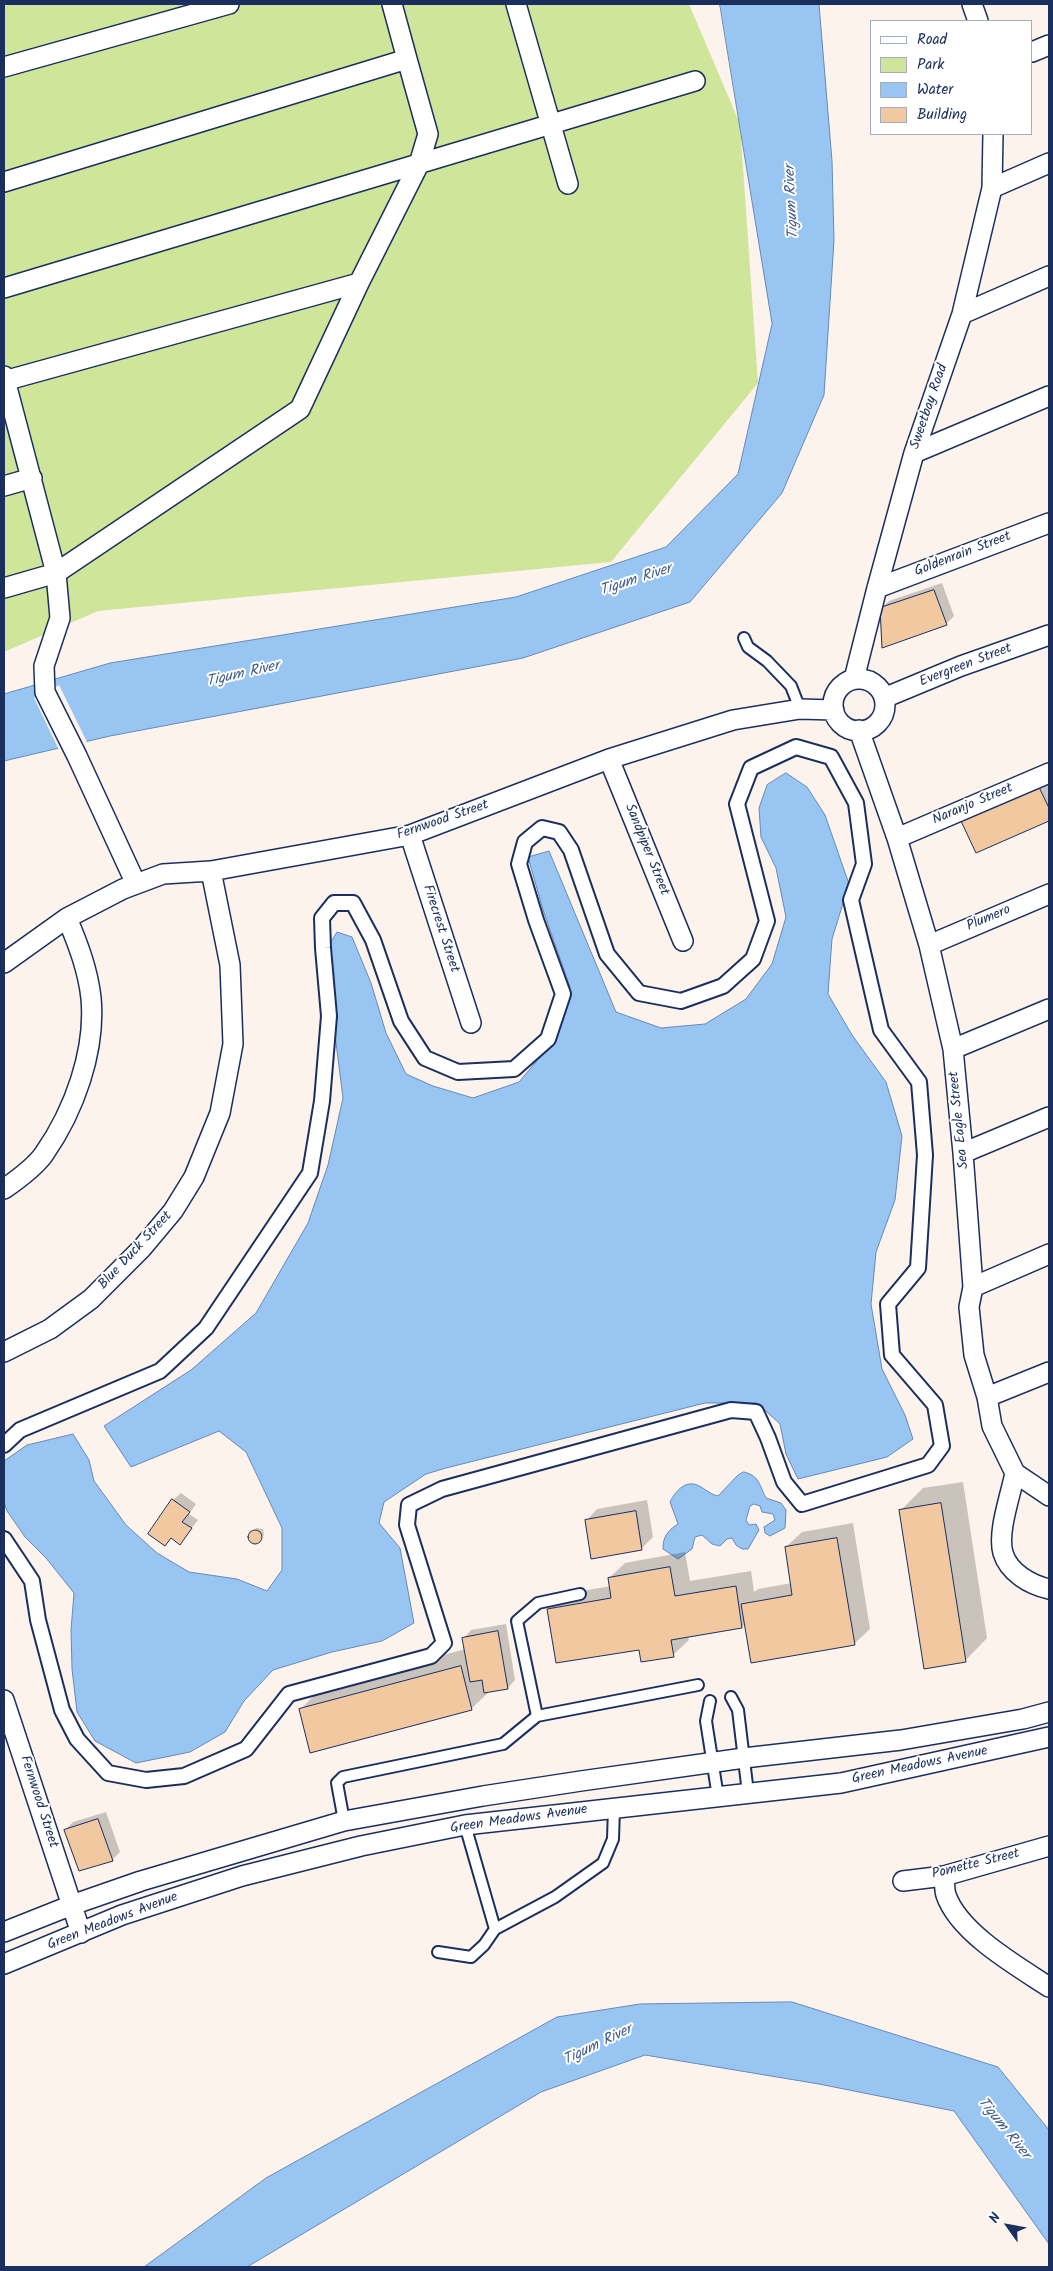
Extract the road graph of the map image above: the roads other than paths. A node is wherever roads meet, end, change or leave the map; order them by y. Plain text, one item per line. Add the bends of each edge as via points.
1 (229, 4) edge
2 (392, 4) edge
3 (516, 4) edge
4 (972, 4) edge
5 (978, 20) edge
6 (1049, 45) edge
7 (1033, 52) edge
8 (406, 59) junction
9 (4, 67) edge
10 (695, 81) dead end
11 (549, 125) junction
12 (993, 135) edge
13 (419, 164) junction
14 (1049, 164) edge
15 (4, 182) edge
16 (568, 184) dead end
17 (992, 188) junction
18 (1049, 276) edge
19 (359, 282) junction
20 (4, 288) edge
21 (962, 314) junction
22 (4, 379) edge
23 (1049, 396) edge
24 (914, 454) junction
25 (32, 478) junction
26 (4, 486) edge
27 (1049, 523) edge
28 (56, 573) junction
29 (4, 588) edge
30 (877, 588) junction
31 (1049, 636) edge
32 (744, 638) dead end
33 (854, 679) junction
34 (884, 698) junction
35 (800, 709) junction
36 (834, 710) junction
37 (859, 730) junction
38 (609, 759) junction
39 (1049, 773) edge
40 (410, 835) junction
41 (898, 838) junction
42 (210, 871) junction
43 (136, 884) junction
44 (1049, 894) edge
45 (67, 918) junction
46 (683, 941) dead end
47 (929, 945) junction
48 (4, 962) edge
49 (1049, 1009) edge
50 (471, 1023) dead end
51 (953, 1049) junction
52 (1049, 1117) edge
53 (964, 1153) junction
54 (4, 1189) edge
55 (1049, 1254) edge
56 (973, 1287) junction
57 (4, 1352) edge
58 (1049, 1372) edge
59 (987, 1397) junction
60 (4, 1445) edge
61 (1016, 1473) junction
62 (1048, 1493) edge
63 (4, 1539) edge
64 (1049, 1589) edge
65 (580, 1594) dead end
66 (698, 1685) dead end
67 (730, 1697) dead end
68 (4, 1700) edge
69 (710, 1701) dead end
70 (1049, 1712) edge
71 (537, 1716) junction
72 (1049, 1737) edge
73 (744, 1758) junction
74 (712, 1764) junction
75 (748, 1793) junction
76 (718, 1797) junction
77 (614, 1808) junction
78 (344, 1821) junction
79 (465, 1825) junction
80 (1049, 1846) edge
81 (944, 1876) junction
82 (903, 1881) dead end
83 (72, 1905) junction
84 (495, 1929) junction
85 (4, 1932) edge
86 (81, 1933) junction
87 (438, 1952) dead end
88 (4, 1964) edge
89 (1049, 1987) edge

1 - 9 street
2 - 8 street
3 - 11 street
4 - 5 street
6 - 7 street
8 - 13 street via 428,134
8 - 15 street
10 - 11 street
11 - 13 street
11 - 16 street
12 - 17 street, Sweetbay Road
13 - 19 street
13 - 20 street
14 - 17 street
17 - 21 street, Sweetbay Road
18 - 21 street
19 - 22 street
19 - 28 street via 300,408
21 - 24 street, Sweetbay Road
22 - 25 street
23 - 24 street
24 - 30 street, Sweetbay Road
25 - 26 street
25 - 28 street
27 - 30 street, Goldenrain Street
28 - 29 street
28 - 43 street via 60,618 44,666 45,692
30 - 33 street, Sweetbay Road
31 - 34 street, Evergreen Street via 961,666
32 - 35 lane via 748,647 791,686
33 - 34 street via 873,682
33 - 36 street via 840,687
34 - 37 street via 882,716 876,724
35 - 36 street, Fernwood Street
35 - 38 street, Fernwood Street via 733,720
36 - 37 street via 846,727
37 - 41 street, Sea Eagle Street
38 - 40 street, Fernwood Street
38 - 46 street, Sandpiper Street
39 - 41 street, Naranjo Street
40 - 42 street, Fernwood Street
40 - 50 street, Firecrest Street
41 - 47 street, Sea Eagle Street
42 - 43 street, Fernwood Street via 163,874
42 - 57 street, Blue Duck Street via 230,966 233,1044 220,1113 194,1177 174,1211 91,1299 50,1329
43 - 45 street, Fernwood Street
44 - 47 street, Plumero
45 - 48 street, Fernwood Street
45 - 54 street via 86,968 91,999 90,1040 64,1121 43,1155
47 - 51 street, Sea Eagle Street
49 - 51 street
51 - 53 street, Sea Eagle Street
52 - 53 street
53 - 56 street, Sea Eagle Street
55 - 56 street
56 - 59 street, Sea Eagle Street via 969,1307 974,1355
58 - 59 street
59 - 61 street, Sea Eagle Street via 992,1426
60 - 63 street via 20,1430 160,1371 206,1328 310,1173 322,1101 329,1016 322,918 334,903 353,903 373,940 401,1021 425,1058 458,1072 514,1069 548,1039 562,994 519,864 525,842 542,828 559,832 571,850 607,954 639,993 680,1000 723,986 753,958 768,921 737,804 751,768 796,747 830,757 856,803 864,864 851,900 881,1030 919,1082 925,1155 918,1268 888,1304 892,1356 935,1405 942,1446 928,1465 802,1504 784,1482 756,1412 731,1410 442,1489 409,1505 407,1525 444,1644 431,1656 289,1694 246,1749 184,1776 146,1780 108,1773 78,1739 62,1710 38,1620 32,1581
61 - 62 street, Sea Eagle Street
61 - 64 street via 1003,1529 1003,1552 1025,1580
65 - 71 lane via 538,1603 517,1621
66 - 71 lane
67 - 73 lane via 738,1710
68 - 83 street, Fernwood Street
69 - 74 lane via 706,1720
70 - 73 street, Green Meadows Avenue via 902,1740
71 - 78 lane via 503,1744 343,1777 337,1783
72 - 75 street, Green Meadows Avenue via 841,1783
73 - 74 street, Green Meadows Avenue
73 - 75 lane
74 - 76 lane
74 - 78 street, Green Meadows Avenue via 483,1796
75 - 76 street, Green Meadows Avenue
76 - 77 street, Green Meadows Avenue
77 - 79 street, Green Meadows Avenue
77 - 84 lane via 613,1838 603,1863 555,1898
78 - 83 street, Green Meadows Avenue via 248,1848
79 - 84 lane
79 - 86 street, Green Meadows Avenue via 361,1846 242,1876 122,1915
80 - 81 street, Pomette Street
81 - 82 street, Pomette Street
81 - 89 street via 946,1894 956,1914 991,1949
83 - 85 street, Green Meadows Avenue
83 - 86 street, Fernwood Street
84 - 87 lane via 471,1957
86 - 88 street, Green Meadows Avenue

